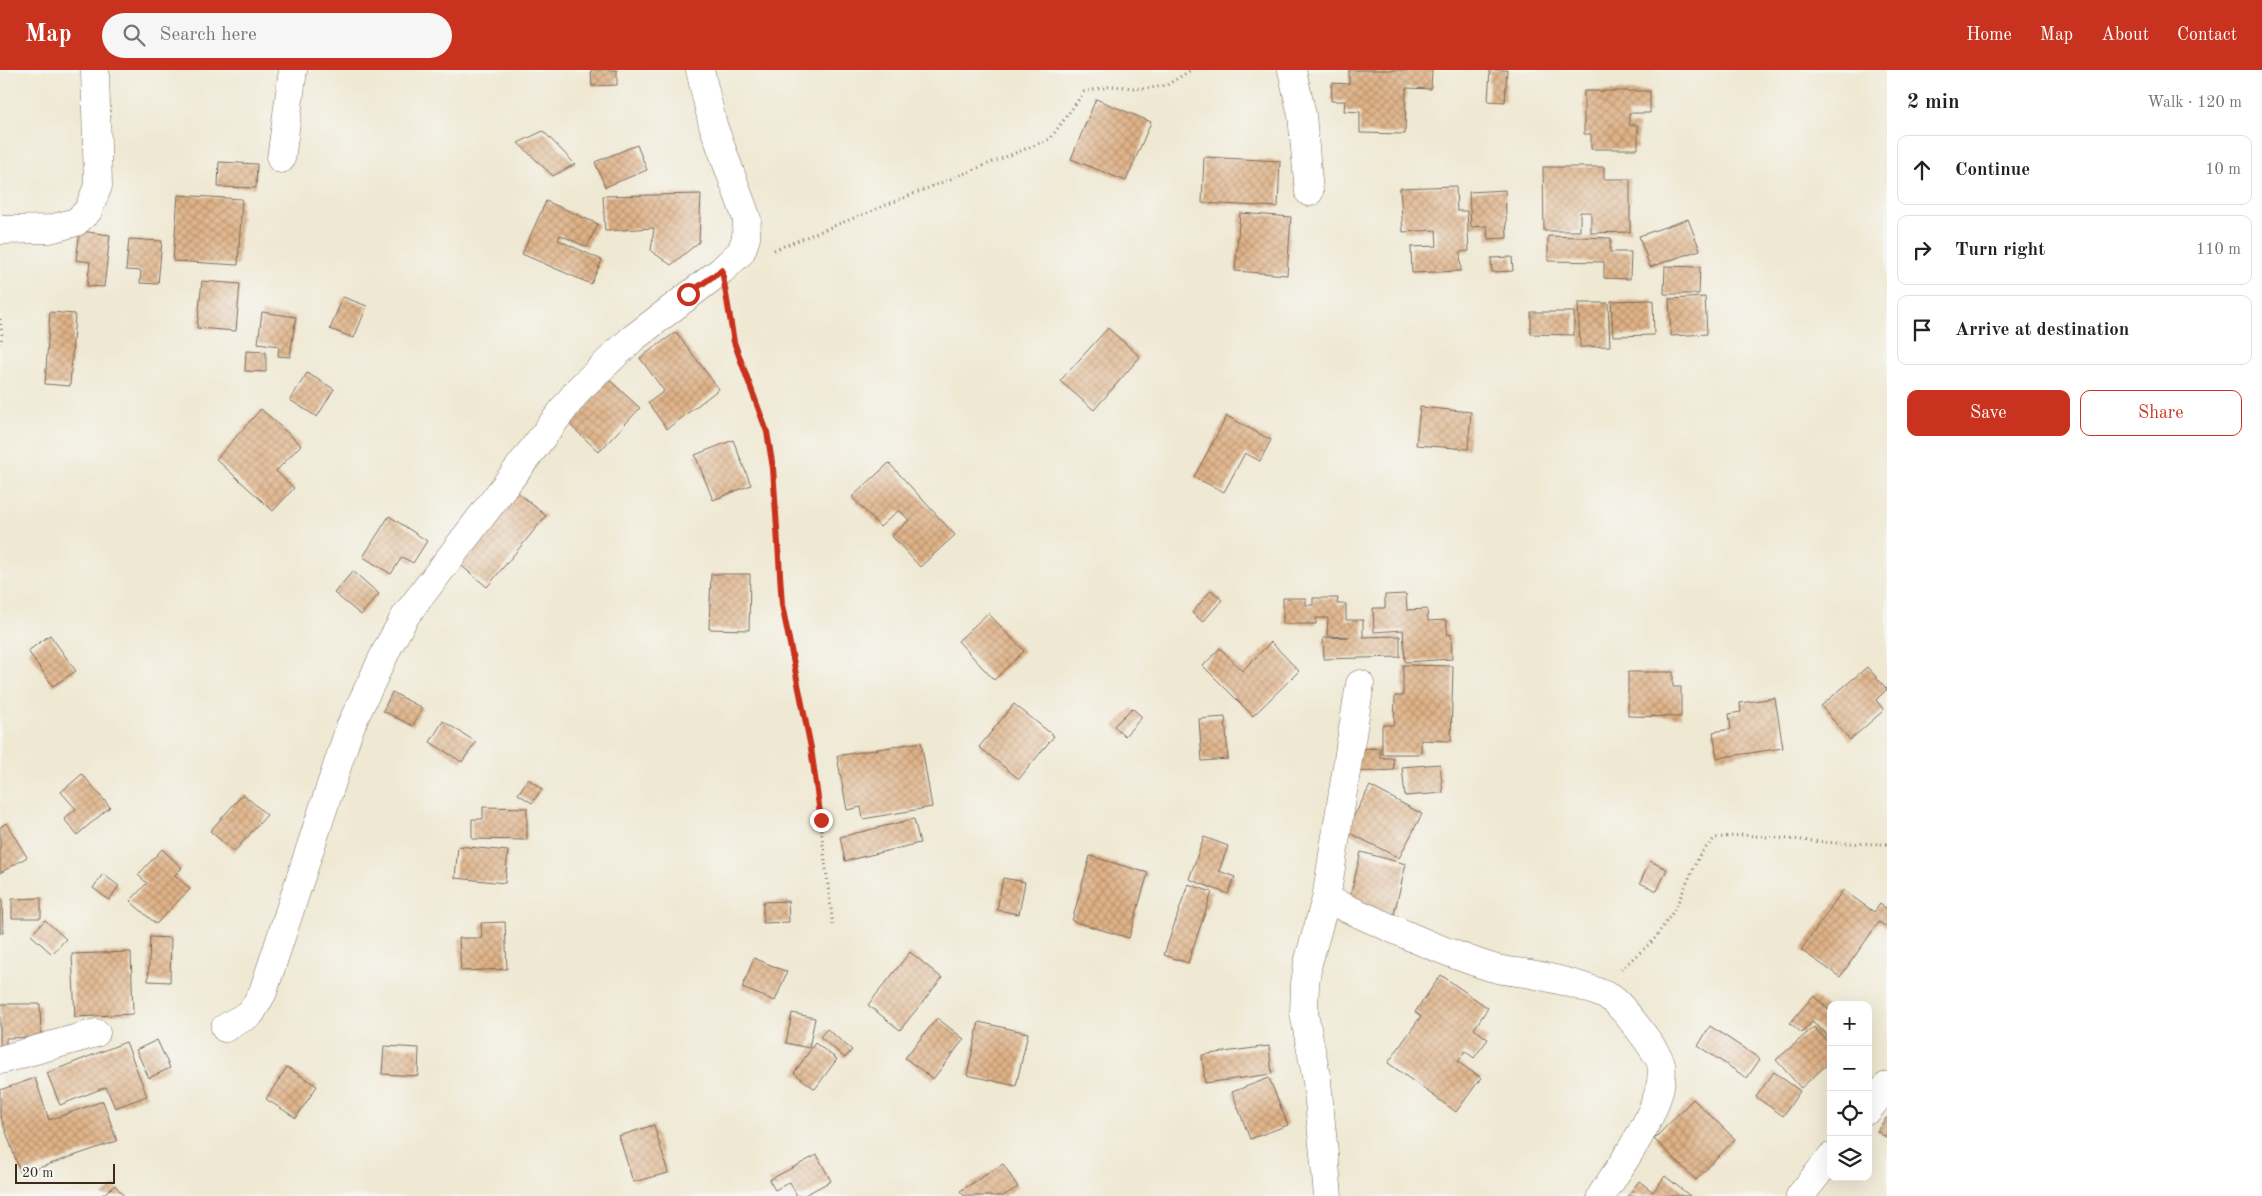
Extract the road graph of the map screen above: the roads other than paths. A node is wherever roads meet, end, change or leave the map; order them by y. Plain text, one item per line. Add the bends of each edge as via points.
1 (95, 70) edge
2 (293, 70) edge
3 (700, 70) edge
4 (1292, 70) edge
5 (281, 159) dead end
6 (1309, 192) dead end
7 (0, 230) edge
8 (1360, 684) dead end
9 (1326, 899) junction
10 (225, 1028) dead end
11 (96, 1033) dead end
12 (0, 1060) edge
13 (1887, 1086) edge
14 (1872, 1105) edge
15 (1827, 1162) edge
16 (1328, 1196) edge
17 (1601, 1196) edge
18 (1800, 1196) edge

1 - 7 street via 98,186 88,211 76,222 50,229
2 - 5 street
3 - 10 street via 713,125 747,219 746,238 732,261 632,339 579,389 406,615 350,727 263,992 251,1014
4 - 6 street via 1302,116
8 - 9 street
9 - 16 street via 1308,963 1304,1013 1317,1081
9 - 17 street via 1444,952 1492,968 1585,988 1612,999 1640,1030 1661,1063 1659,1090 1646,1124
11 - 12 street
13 - 14 street
15 - 18 street

